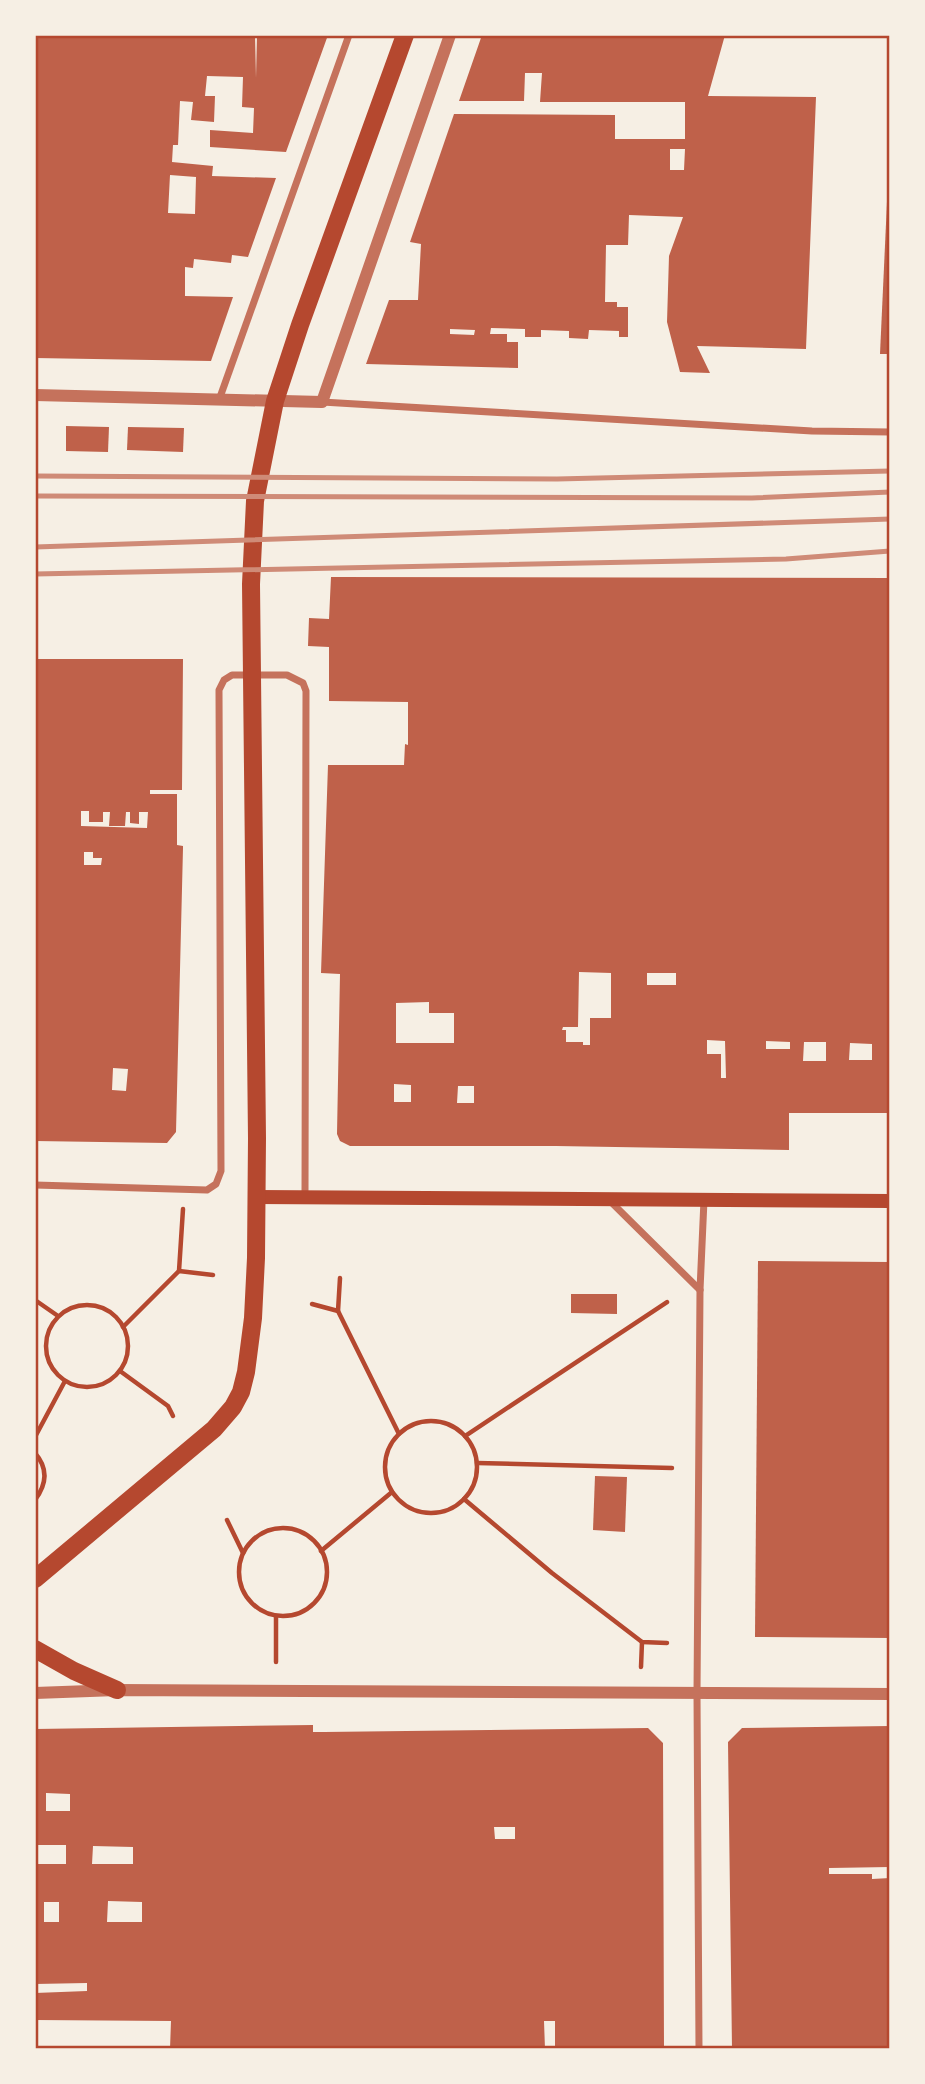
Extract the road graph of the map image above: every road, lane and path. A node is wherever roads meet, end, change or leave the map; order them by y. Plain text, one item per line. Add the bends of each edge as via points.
1 (349, 35) edge
2 (405, 35) edge
3 (450, 35) edge
4 (35, 396) edge
5 (218, 401) junction
6 (322, 402) junction
7 (890, 432) edge
8 (35, 1185) edge
9 (256, 1197) junction
10 (305, 1198) junction
11 (608, 1200) junction
12 (704, 1200) junction
13 (890, 1201) edge
14 (183, 1203) dead end
15 (179, 1271) junction
16 (213, 1275) dead end
17 (340, 1279) dead end
18 (700, 1290) junction
19 (35, 1300) edge
20 (667, 1301) dead end
21 (312, 1304) dead end
22 (338, 1311) junction
23 (58, 1316) junction
24 (123, 1326) junction
25 (120, 1371) junction
26 (65, 1381) junction
27 (173, 1416) dead end
28 (399, 1434) junction
29 (465, 1436) junction
30 (35, 1437) edge
31 (35, 1453) edge
32 (477, 1463) junction
33 (672, 1468) dead end
34 (391, 1492) junction
35 (464, 1499) junction
36 (35, 1500) edge
37 (227, 1520) dead end
38 (321, 1551) junction
39 (243, 1553) junction
40 (35, 1579) edge
41 (276, 1616) junction
42 (642, 1642) junction
43 (667, 1643) dead end
44 (35, 1649) edge
45 (276, 1662) dead end
46 (641, 1667) dead end
47 (117, 1690) junction
48 (35, 1693) edge
49 (697, 1693) junction
50 (890, 1694) edge
51 (699, 2049) edge

1 - 5 street
2 - 9 main road via 275,401 255,501 251,584
3 - 6 street
4 - 5 street
5 - 6 street
6 - 7 street
8 - 10 street via 207,1190 216,1184 221,1171 219,690 232,675 287,675 303,682 306,691
9 - 10 main road
9 - 40 main road via 253,1318 246,1372 233,1407 214,1429
10 - 11 main road
11 - 12 main road
11 - 18 street
12 - 13 main road
12 - 18 street
14 - 15 path
15 - 16 path
15 - 24 path
17 - 22 path
18 - 49 street
19 - 23 path
20 - 29 path
21 - 22 path
22 - 28 path
23 - 24 path via 81,1305 93,1305 116,1316
23 - 26 path via 46,1338 46,1351 55,1373
24 - 25 path via 128,1349
25 - 26 path via 100,1385 76,1386
25 - 27 path via 168,1406
26 - 30 path
28 - 29 path via 433,1421
28 - 34 path via 391,1444 385,1468
29 - 32 path
31 - 36 path via 45,1472
32 - 33 path
32 - 35 path via 472,1489
34 - 35 path via 400,1503 426,1513 440,1513
34 - 38 path
35 - 42 path
37 - 39 path
38 - 39 path via 313,1540 289,1528 262,1533
38 - 41 path via 326,1564 323,1591 303,1611
39 - 41 path via 239,1566 243,1592 252,1604
41 - 45 path
42 - 43 path
42 - 46 path
44 - 47 main road
47 - 48 street
47 - 49 street
49 - 50 street
49 - 51 street

